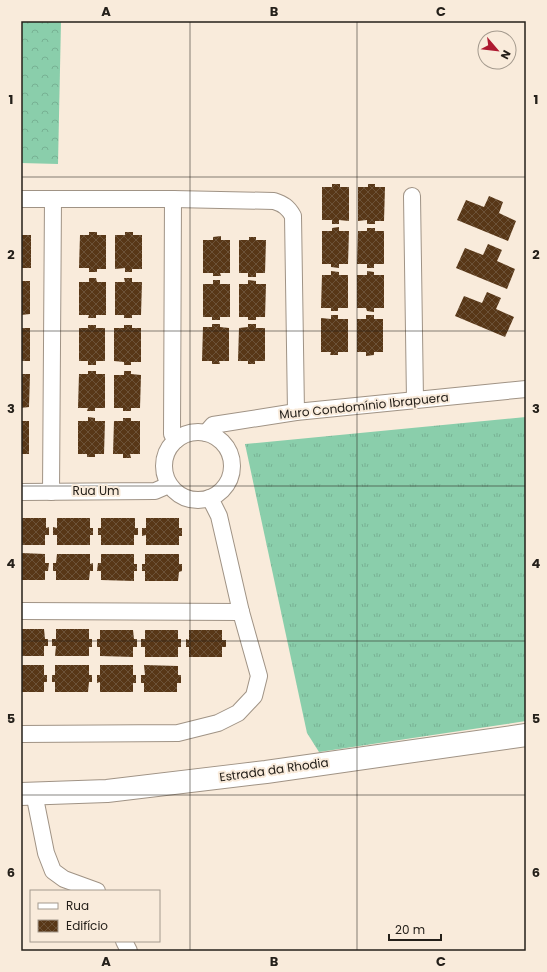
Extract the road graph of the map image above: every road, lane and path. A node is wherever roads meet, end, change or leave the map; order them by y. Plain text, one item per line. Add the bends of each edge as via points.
1 (412, 196) dead end
2 (21, 199) edge
3 (53, 199) junction
4 (174, 199) junction
5 (526, 389) edge
6 (415, 400) junction
7 (296, 412) junction
8 (206, 433) junction
9 (176, 440) junction
10 (169, 484) junction
11 (21, 492) edge
12 (51, 492) junction
13 (210, 498) junction
14 (21, 611) edge
15 (241, 612) junction
16 (21, 734) edge
17 (526, 735) edge
18 (27, 793) edge
19 (95, 890) edge
20 (124, 942) edge
21 (129, 951) edge

1 - 6 street
2 - 3 street
3 - 4 street
3 - 12 street
4 - 7 street via 274,201 283,204 291,212
4 - 9 street via 172,434
5 - 6 street, Muro Condomínio Ibrapuera
6 - 7 street, Muro Condomínio Ibrapuera
7 - 8 street, Muro Condomínio Ibrapuera via 213,425
8 - 9 street via 185,434
8 - 13 street via 217,438 226,447 231,458 228,482
9 - 10 street via 164,461 164,473
10 - 12 street, Rua Um via 155,491
10 - 13 street via 187,498
11 - 12 street, Rua Um
13 - 15 street via 218,516
14 - 15 street
15 - 16 street via 259,676 254,696 238,713 218,722 178,732
17 - 18 main road, Estrada da Rhodia via 266,772 107,791
18 - 19 street via 53,871 64,879
20 - 21 street

